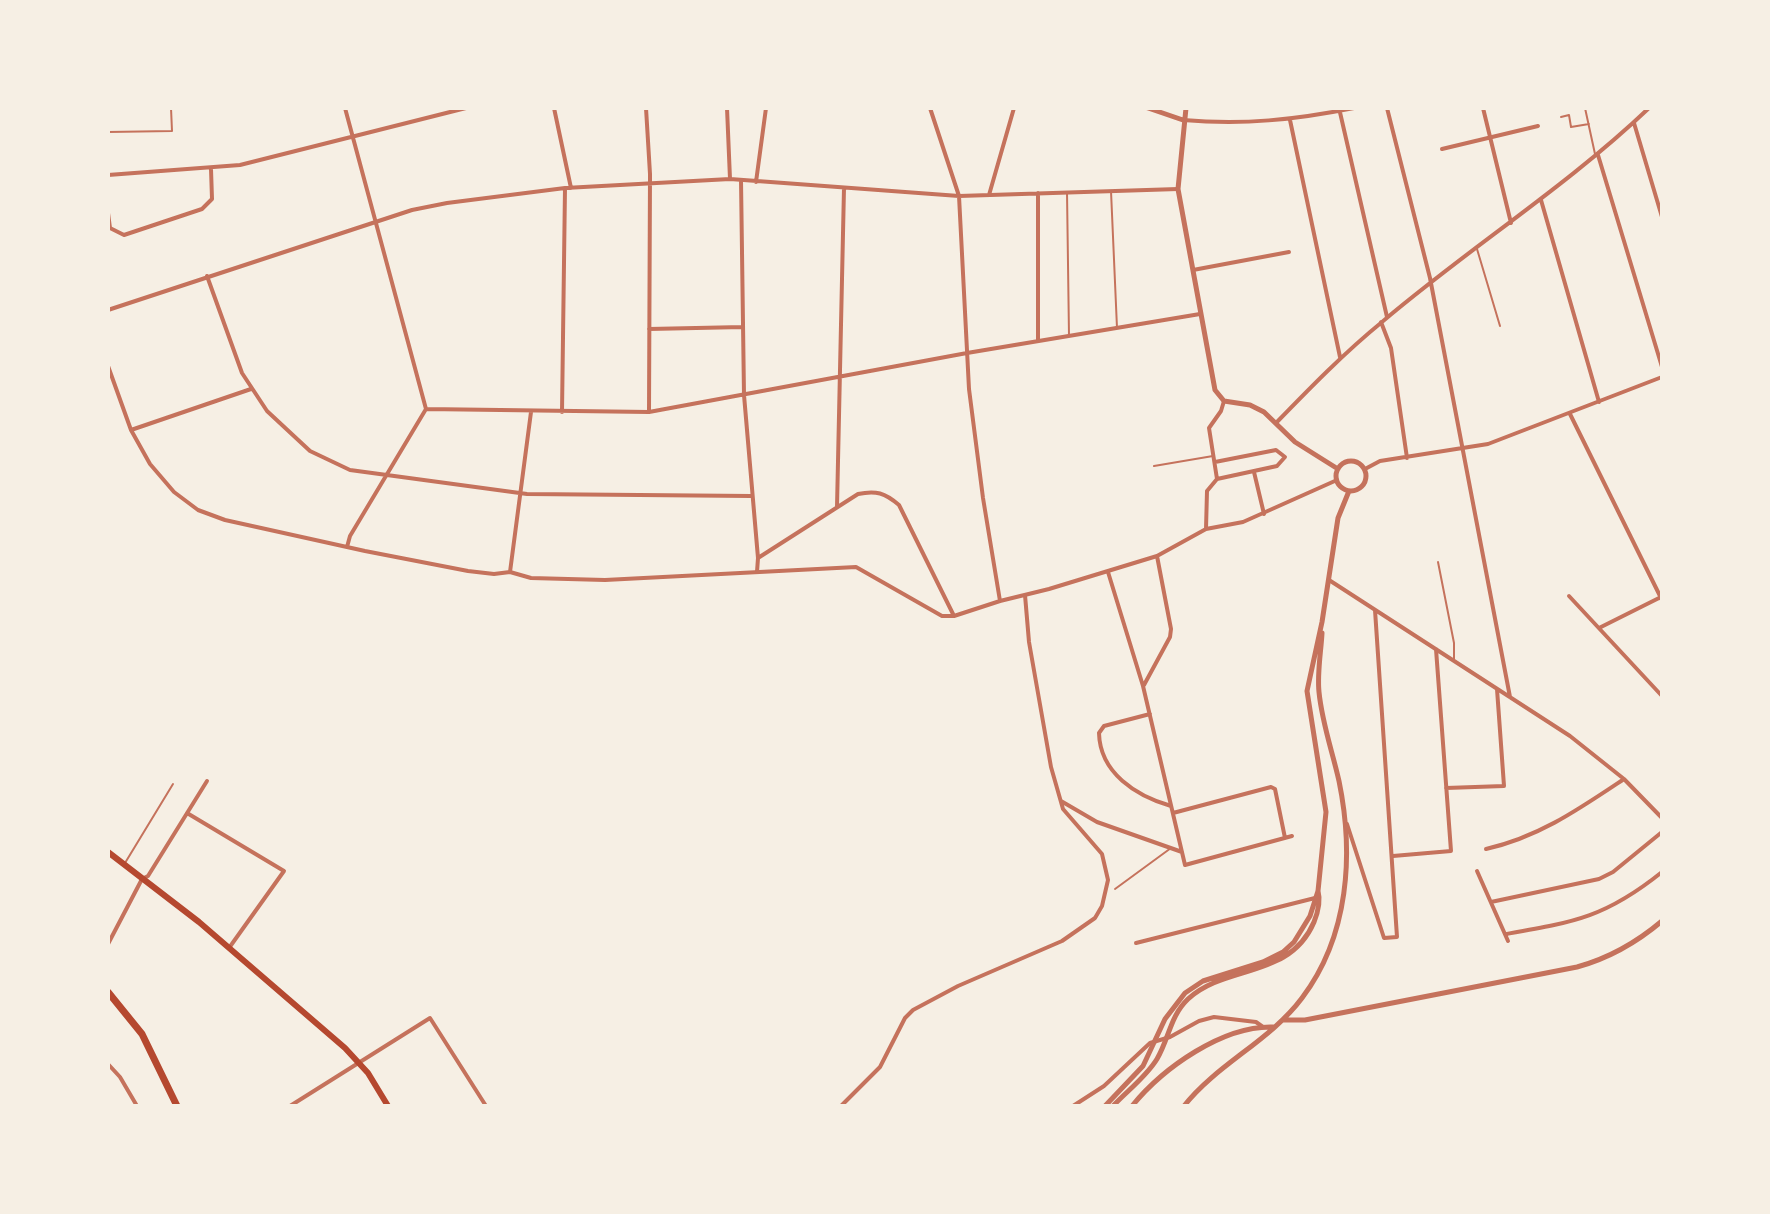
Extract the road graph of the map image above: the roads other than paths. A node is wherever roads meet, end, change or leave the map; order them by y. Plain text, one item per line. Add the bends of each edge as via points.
1 (171, 108) edge
2 (345, 108) edge
3 (466, 108) edge
4 (554, 108) edge
5 (646, 108) edge
6 (727, 108) edge
7 (766, 108) edge
8 (930, 108) edge
9 (1014, 108) edge
10 (1148, 108) edge
11 (1186, 108) edge
12 (1354, 108) edge
13 (1387, 108) edge
14 (1483, 108) edge
15 (1585, 108) edge
16 (1649, 108) edge
17 (1339, 110) edge
18 (1561, 117) dead end
19 (1183, 120) junction
20 (1290, 120) junction
21 (1634, 123) junction
22 (1588, 124) junction
23 (1538, 126) dead end
24 (108, 132) edge
25 (351, 136) junction
26 (1490, 137) junction
27 (1442, 149) dead end
28 (1597, 156) junction
29 (211, 169) junction
30 (108, 175) edge
31 (730, 179) junction
32 (741, 180) junction
33 (756, 182) junction
34 (649, 183) junction
35 (1662, 187) edge
36 (565, 188) junction
37 (571, 188) junction
38 (844, 188) junction
39 (1178, 189) junction
40 (1654, 189) junction
41 (1111, 191) junction
42 (1067, 192) junction
43 (1038, 193) junction
44 (989, 195) junction
45 (959, 196) junction
46 (1541, 200) junction
47 (108, 213) edge
48 (1662, 217) edge
49 (1511, 222) junction
50 (374, 223) junction
51 (1477, 249) junction
52 (1289, 252) dead end
53 (1192, 270) junction
54 (207, 276) junction
55 (1431, 284) junction
56 (108, 310) edge
57 (1200, 314) junction
58 (1387, 317) junction
59 (1381, 322) junction
60 (1500, 326) dead end
61 (743, 327) junction
62 (1117, 328) junction
63 (649, 329) junction
64 (1069, 336) junction
65 (1038, 341) junction
66 (967, 353) junction
67 (1340, 358) junction
68 (108, 366) edge
69 (1662, 367) edge
70 (839, 376) junction
71 (1662, 377) edge
72 (251, 389) junction
73 (744, 395) junction
74 (1224, 401) junction
75 (1599, 402) junction
76 (426, 410) junction
77 (531, 412) junction
78 (562, 412) junction
79 (649, 412) junction
80 (1570, 414) junction
81 (1276, 423) junction
82 (130, 430) junction
83 (1462, 448) junction
84 (1214, 456) junction
85 (1407, 458) junction
86 (1215, 462) junction
87 (1154, 466) dead end
88 (1338, 469) junction
89 (1365, 469) junction
90 (1254, 472) junction
91 (387, 477) junction
92 (1218, 479) junction
93 (1337, 480) junction
94 (1349, 491) junction
95 (520, 494) junction
96 (752, 496) junction
97 (837, 507) junction
98 (1264, 514) junction
99 (1206, 529) junction
100 (347, 547) junction
101 (1157, 556) junction
102 (758, 558) junction
103 (1438, 562) dead end
104 (510, 572) junction
105 (757, 572) junction
106 (1107, 572) junction
107 (1329, 580) junction
108 (1025, 595) junction
109 (1569, 596) dead end
110 (1661, 598) edge
111 (1000, 601) junction
112 (1375, 610) junction
113 (954, 616) junction
114 (1322, 622) junction
115 (1599, 628) junction
116 (1436, 649) junction
117 (1454, 661) junction
118 (1143, 686) junction
119 (1497, 688) junction
120 (1662, 696) edge
121 (1510, 697) junction
122 (1150, 714) junction
123 (1624, 779) junction
124 (207, 782) dead end
125 (173, 784) dead end
126 (1446, 788) junction
127 (1060, 801) junction
128 (1171, 806) junction
129 (188, 813) junction
130 (1173, 813) junction
131 (1662, 818) edge
132 (1345, 819) junction
133 (1662, 832) edge
134 (1292, 836) dead end
135 (1285, 838) junction
136 (1171, 848) junction
137 (1486, 849) dead end
138 (108, 852) edge
139 (1182, 852) junction
140 (1393, 856) junction
141 (124, 864) junction
142 (1476, 871) dead end
143 (1662, 872) edge
144 (142, 879) junction
145 (1115, 889) dead end
146 (1317, 896) junction
147 (1491, 902) junction
148 (1662, 921) edge
149 (1506, 934) junction
150 (1508, 941) dead end
151 (1136, 943) dead end
152 (108, 944) edge
153 (229, 948) junction
154 (1196, 989) junction
155 (108, 992) edge
156 (1282, 1020) junction
157 (1263, 1027) junction
158 (1274, 1027) junction
159 (1164, 1039) junction
160 (1156, 1041) junction
161 (359, 1062) junction
162 (108, 1064) edge
163 (137, 1106) edge
164 (177, 1106) edge
165 (290, 1106) edge
166 (388, 1106) edge
167 (486, 1106) edge
168 (841, 1106) edge
169 (1072, 1106) edge
170 (1105, 1106) edge
171 (1113, 1106) edge
172 (1132, 1106) edge
173 (1184, 1106) edge

1 - 24 lane via 172,131
2 - 25 street
3 - 25 street
4 - 37 street
5 - 34 street
6 - 31 street
7 - 33 street
8 - 45 street
9 - 44 street
10 - 19 street
11 - 19 street
12 - 17 street
13 - 55 street
14 - 26 street
15 - 22 lane
16 - 21 street
17 - 20 street
17 - 58 street
18 - 22 lane via 1569,115 1571,127
19 - 20 street via 1223,124
19 - 39 street
20 - 67 street
21 - 28 street
21 - 40 street
22 - 28 lane
23 - 26 street
25 - 29 street
25 - 50 street
26 - 27 street
26 - 49 street
28 - 46 street
28 - 69 street
29 - 30 street
29 - 47 street via 212,199 202,209 124,235 110,228
31 - 32 street
31 - 34 street
32 - 33 street
32 - 61 street
33 - 38 street
34 - 37 street
34 - 63 street
35 - 40 street
36 - 37 street
36 - 50 street via 447,203
36 - 78 street
38 - 45 street
38 - 70 street
39 - 41 street
39 - 53 street
40 - 48 street
41 - 42 street
41 - 62 lane
42 - 43 street
42 - 64 lane
43 - 44 street
43 - 65 street
44 - 45 street
45 - 66 street
46 - 49 street
46 - 75 street
49 - 51 street
50 - 54 street
50 - 76 street
51 - 55 street
51 - 60 lane
52 - 53 street
53 - 57 street
54 - 56 street
54 - 72 street
55 - 58 street
55 - 83 street
57 - 62 street
57 - 74 street via 1215,390
58 - 59 street
59 - 67 street
59 - 85 street via 1391,348
61 - 63 street
61 - 73 street
62 - 64 street
63 - 79 street
64 - 65 street
65 - 66 street
66 - 70 street
66 - 111 street via 983,498
67 - 81 street
68 - 82 street
70 - 73 street
70 - 97 street
71 - 75 street
72 - 82 street
72 - 91 street via 271,416 309,452 350,470
73 - 79 street
73 - 96 street
74 - 81 street via 1250,405
74 - 84 street via 1209,428
75 - 80 street
76 - 77 street
76 - 91 street
77 - 78 street
77 - 95 street
78 - 79 street
80 - 83 street via 1488,444
80 - 110 street
81 - 88 street via 1295,442
82 - 100 street via 150,464 174,492 198,510 225,520
83 - 85 street
83 - 121 street
84 - 86 street
84 - 87 lane
85 - 89 street via 1380,461
86 - 90 street via 1276,450 1285,457 1277,466
86 - 92 street
88 - 89 street via 1351,461
88 - 93 street
89 - 94 street via 1364,485
90 - 92 street
90 - 98 street
91 - 95 street
91 - 100 street
92 - 99 street via 1207,491
93 - 94 street via 1341,488
93 - 98 street
94 - 107 street via 1338,518
95 - 96 street
95 - 104 street
96 - 102 street
97 - 102 street
97 - 113 street via 858,494 874,491 899,505
98 - 99 street
99 - 101 street
100 - 104 street via 468,571
101 - 106 street
101 - 118 street via 1171,629
102 - 105 street
103 - 117 lane
104 - 105 street via 531,578 604,580
105 - 113 street via 856,567 936,614
106 - 108 street
106 - 118 street
107 - 112 street
107 - 114 street
108 - 111 street
108 - 127 street via 1050,767
109 - 115 street
110 - 115 street
111 - 113 street
112 - 116 street
112 - 140 street
114 - 132 street via 1318,689
114 - 146 street via 1307,691 1325,804
115 - 120 street
116 - 117 street
116 - 126 street
117 - 119 street
118 - 122 street
119 - 121 street
119 - 126 street via 1504,786
121 - 123 street via 1570,735
122 - 128 street
122 - 128 street via 1104,726 1099,733 1101,748 1123,783
123 - 131 street
123 - 137 street via 1543,831
124 - 129 street
125 - 141 lane
126 - 140 street via 1450,851
127 - 136 street via 1097,822
127 - 168 street via 1101,854 1107,869 1107,893 1095,918 1062,941 957,986 913,1010 880,1067
128 - 130 street
129 - 144 street via 148,876
129 - 153 street via 284,871
130 - 135 street via 1271,787 1275,789
130 - 139 street
132 - 140 street via 1384,938 1397,937
132 - 156 street via 1348,854 1341,910 1329,952 1301,999
133 - 147 street via 1599,879
134 - 135 street
135 - 139 street via 1185,865
136 - 139 street
136 - 145 lane
138 - 141 main road
141 - 144 main road
142 - 147 street
143 - 149 street via 1633,895 1602,911 1560,925
144 - 152 street
144 - 153 main road
146 - 151 street
146 - 154 street via 1312,925 1285,957
147 - 149 street
148 - 156 street via 1624,949 1577,968 1305,1020
149 - 150 street
153 - 161 main road
154 - 159 street via 1178,1011
154 - 160 street via 1176,1002
155 - 164 main road via 142,1034
156 - 158 street
157 - 158 street
157 - 159 street via 1256,1022 1214,1017
157 - 172 street via 1195,1052 1148,1086
158 - 173 street
159 - 160 street
159 - 171 street via 1150,1069
160 - 169 street via 1104,1086
160 - 170 street via 1143,1066
161 - 165 street
161 - 166 main road
161 - 167 street via 430,1018
162 - 163 street

